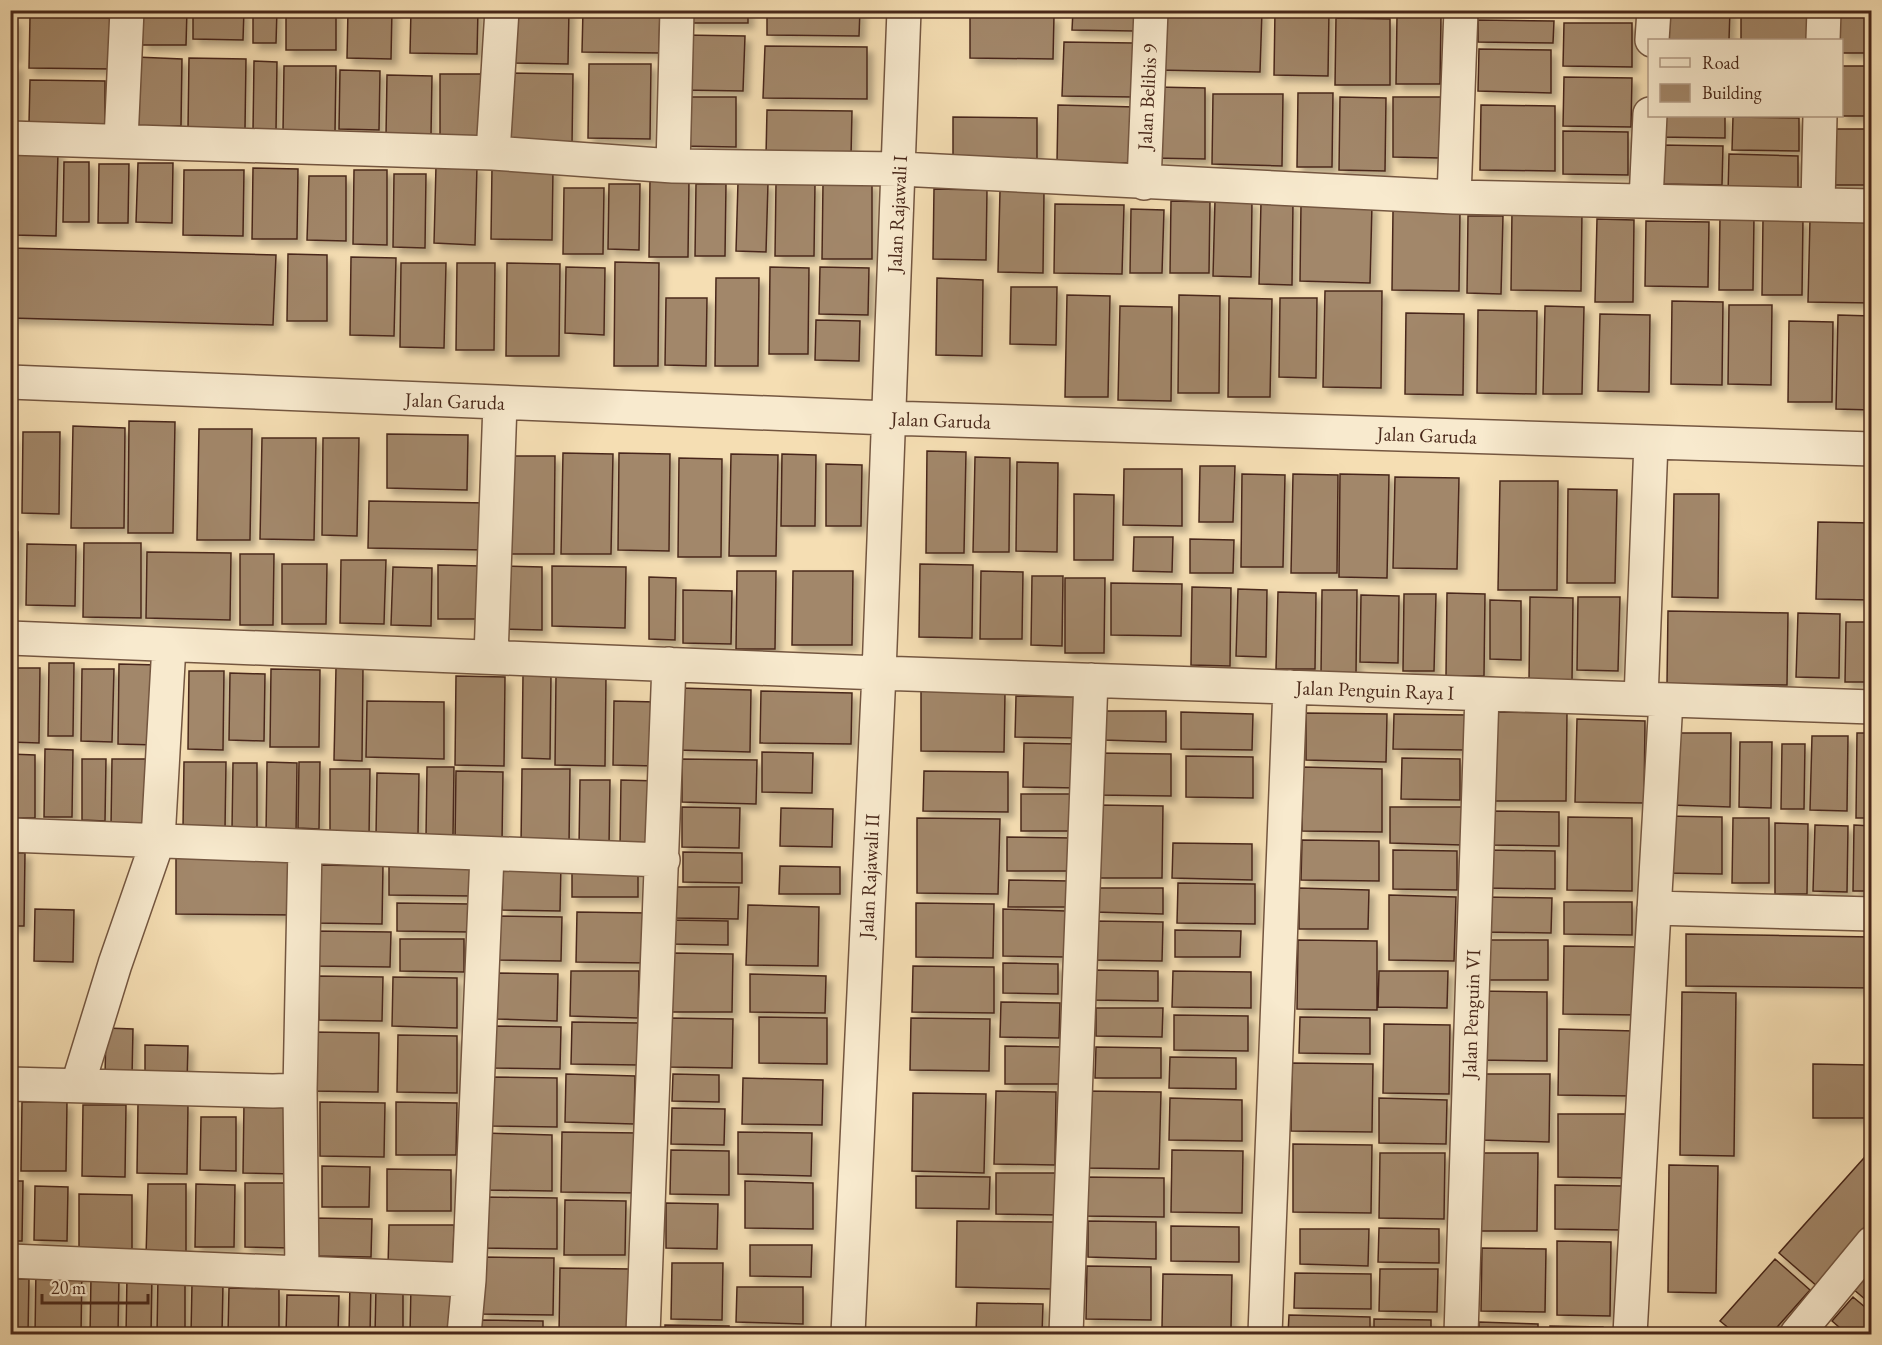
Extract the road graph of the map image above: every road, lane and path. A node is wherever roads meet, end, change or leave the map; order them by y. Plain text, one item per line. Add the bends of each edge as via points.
1 (127, 10) edge
2 (502, 10) edge
3 (677, 10) edge
4 (904, 10) edge
5 (1151, 10) edge
6 (1461, 10) edge
7 (1654, 10) edge
8 (1824, 10) edge
9 (1652, 39) edge
10 (1823, 39) edge
11 (1650, 117) edge
12 (1820, 117) edge
13 (10, 138) edge
14 (121, 140) junction
15 (493, 153) junction
16 (673, 166) junction
17 (900, 169) junction
18 (1144, 183) junction
19 (1454, 197) junction
20 (1646, 201) junction
21 (1818, 204) junction
22 (1872, 206) edge
23 (10, 382) edge
24 (500, 403) junction
25 (888, 418) junction
26 (1651, 442) junction
27 (1872, 449) edge
28 (10, 638) edge
29 (169, 645) junction
30 (491, 657) junction
31 (669, 664) junction
32 (879, 673) junction
33 (1091, 680) junction
34 (1290, 687) junction
35 (1482, 694) junction
36 (1654, 700) junction
37 (1872, 707) edge
38 (10, 835) edge
39 (158, 840) junction
40 (305, 848) junction
41 (487, 855) junction
42 (663, 860) junction
43 (1654, 908) junction
44 (1872, 914) edge
45 (10, 1084) edge
46 (78, 1084) junction
47 (300, 1090) junction
48 (1872, 1243) edge
49 (10, 1261) edge
50 (302, 1273) junction
51 (469, 1280) junction
52 (464, 1335) edge
53 (643, 1335) edge
54 (848, 1335) edge
55 (1066, 1335) edge
56 (1265, 1335) edge
57 (1461, 1335) edge
58 (1630, 1335) edge
59 (1797, 1335) edge

1 - 14 street
2 - 15 street
3 - 16 street
4 - 17 street, Jalan Rajawali I
5 - 18 street, Jalan Belibis 9
6 - 19 street
7 - 9 street
8 - 10 street
11 - 20 street
12 - 21 street
13 - 14 street
14 - 15 street
15 - 16 street
16 - 17 street
17 - 18 street
17 - 25 street, Jalan Rajawali I
18 - 19 street
19 - 20 street
20 - 21 street
21 - 22 street
23 - 24 street, Jalan Garuda
24 - 25 street, Jalan Garuda
24 - 30 street
25 - 26 street, Jalan Garuda
25 - 32 street, Jalan Rajawali II
26 - 27 street, Jalan Garuda
26 - 36 street
28 - 29 street, Jalan Penguin Raya I
29 - 30 street, Jalan Penguin Raya I
29 - 39 street
30 - 31 street, Jalan Penguin Raya I
31 - 32 street, Jalan Penguin Raya I
31 - 42 street
32 - 33 street, Jalan Penguin Raya I
32 - 54 street, Jalan Rajawali II
33 - 34 street, Jalan Penguin Raya I
33 - 55 street
34 - 35 street, Jalan Penguin Raya I
34 - 56 street
35 - 36 street, Jalan Penguin Raya I
35 - 57 street, Jalan Penguin VI
36 - 37 street, Jalan Penguin Raya I
36 - 43 street
38 - 39 street
39 - 40 street
39 - 46 street
40 - 41 street
40 - 47 street
41 - 42 street
41 - 51 street
42 - 53 street
43 - 44 street
43 - 58 street
45 - 46 street
46 - 47 street
47 - 50 street
48 - 59 street
49 - 50 street
50 - 51 street
51 - 52 street

